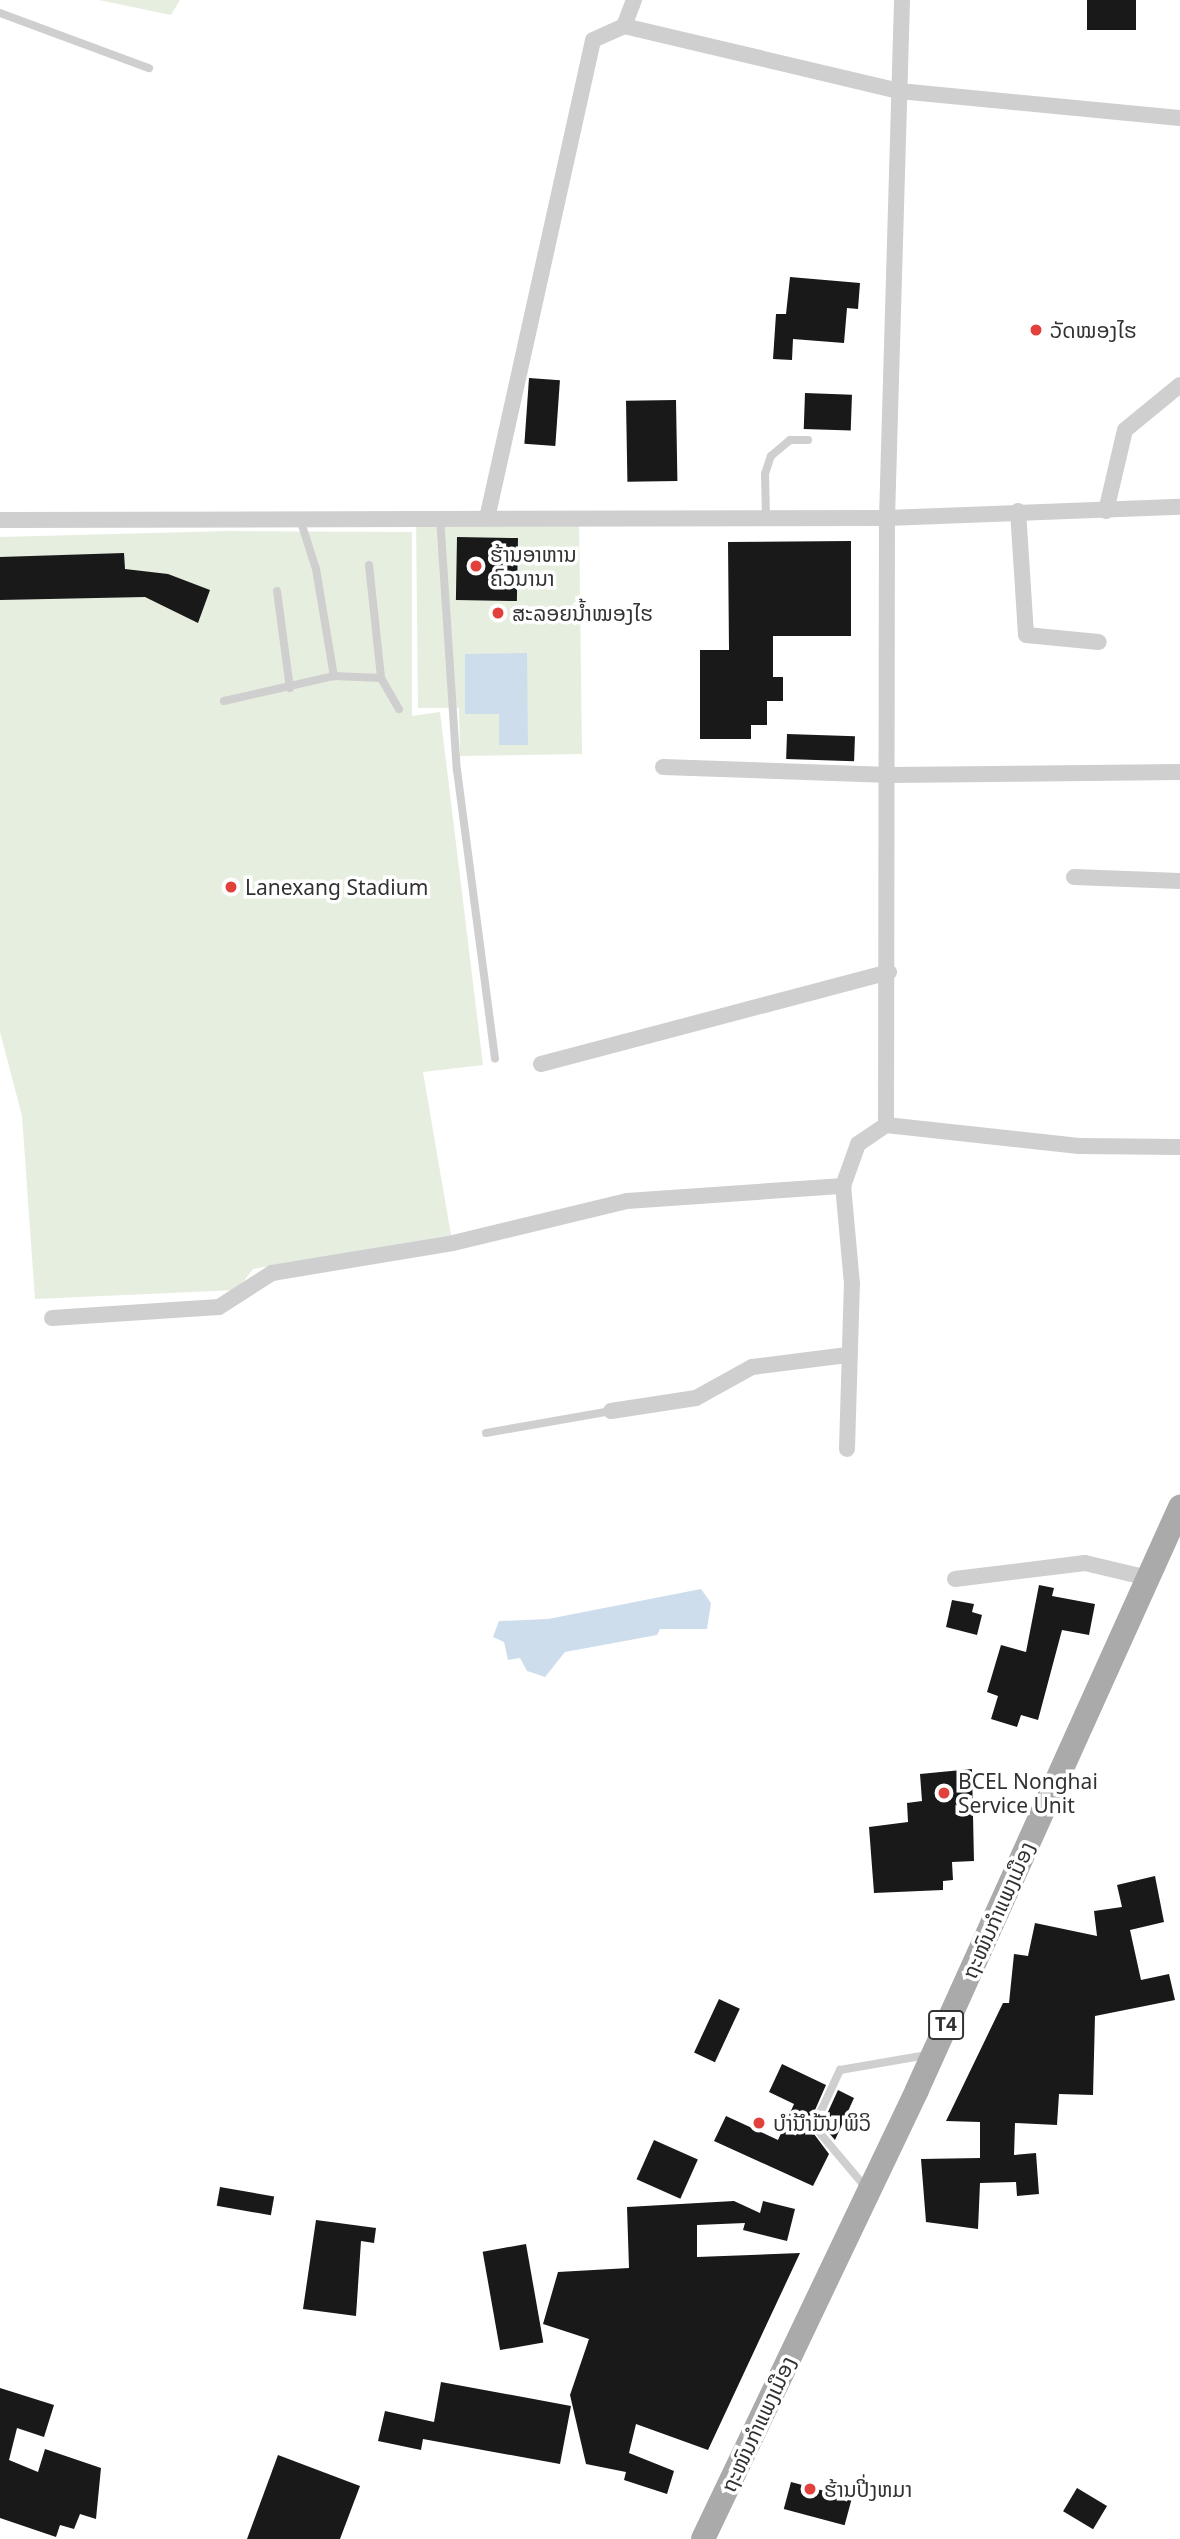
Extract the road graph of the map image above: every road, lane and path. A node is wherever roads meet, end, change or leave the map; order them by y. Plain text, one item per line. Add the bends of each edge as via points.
1 (634, 0) edge
2 (902, 0) edge
3 (0, 13) edge
4 (624, 26) junction
5 (149, 68) dead end
6 (899, 91) junction
7 (1180, 118) edge
8 (1180, 385) edge
9 (808, 440) dead end
10 (1180, 507) edge
11 (1018, 511) junction
12 (1106, 511) junction
13 (440, 514) junction
14 (488, 514) junction
15 (300, 517) junction
16 (766, 518) junction
17 (887, 518) junction
18 (0, 520) edge
19 (369, 565) dead end
20 (277, 591) dead end
21 (1098, 642) dead end
22 (334, 676) junction
23 (381, 678) junction
24 (290, 688) junction
25 (224, 701) dead end
26 (399, 709) dead end
27 (663, 767) dead end
28 (1180, 772) edge
29 (890, 775) junction
30 (1074, 877) dead end
31 (1180, 881) edge
32 (889, 972) junction
33 (495, 1059) dead end
34 (541, 1064) dead end
35 (886, 1125) junction
36 (1180, 1147) edge
37 (843, 1185) junction
38 (52, 1318) dead end
39 (847, 1355) junction
40 (611, 1411) joint
41 (486, 1433) dead end
42 (847, 1449) dead end
43 (1180, 1507) edge
44 (955, 1578) dead end
45 (1148, 1578) junction
46 (934, 2053) junction
47 (869, 2191) junction
48 (704, 2539) edge

1 - 4 street
2 - 6 street
3 - 5 lane
4 - 6 street
4 - 14 street via 593,40
6 - 7 street
6 - 17 street
8 - 12 street via 1125,430
9 - 16 lane via 790,440 771,456 765,474
10 - 12 street
11 - 12 street
11 - 17 street
11 - 21 street via 1026,635
13 - 14 street
13 - 15 street
13 - 33 lane via 457,770
14 - 16 street
15 - 18 street
15 - 22 lane via 316,569
16 - 17 street
17 - 29 street
19 - 23 lane
20 - 24 lane
22 - 23 lane
22 - 24 lane
23 - 26 lane
24 - 25 lane
27 - 29 street
28 - 29 street
29 - 32 street
30 - 31 street
32 - 34 street
32 - 35 street
35 - 36 street via 1079,1146
35 - 37 street via 848,1157
37 - 38 street via 626,1201 453,1243 272,1273 219,1307
37 - 39 street via 852,1284
39 - 40 street via 752,1367 696,1398
39 - 42 street
40 - 41 lane
43 - 45 main road, ຖະໜົນກຳແພງເມືອງ / T4
44 - 45 street via 1085,1563
45 - 46 main road, ຖະໜົນກຳແພງເມືອງ / T4
46 - 47 main road, ຖະໜົນກຳແພງເມືອງ / T4
46 - 47 lane via 840,2070 814,2126
47 - 48 main road, ຖະໜົນກຳແພງເມືອງ / T4

